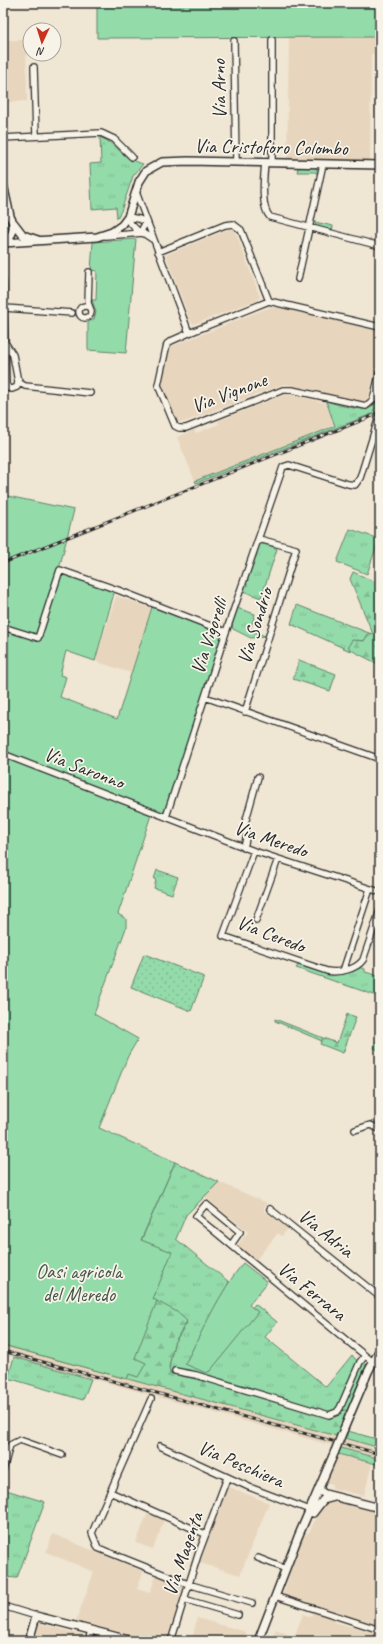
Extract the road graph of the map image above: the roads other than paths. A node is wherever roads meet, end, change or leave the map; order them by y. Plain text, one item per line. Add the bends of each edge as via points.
1 (272, 40) dead end
2 (234, 41) dead end
3 (34, 67) dead end
4 (36, 136) junction
5 (3, 138) edge
6 (132, 157) dead end
7 (236, 162) junction
8 (269, 162) junction
9 (323, 164) junction
10 (380, 165) edge
11 (3, 184) edge
12 (136, 192) junction
13 (3, 211) edge
14 (128, 218) junction
15 (12, 219) junction
16 (146, 222) junction
17 (310, 228) junction
18 (140, 233) junction
19 (97, 237) junction
20 (39, 240) junction
21 (4, 243) edge
22 (155, 245) junction
23 (380, 246) edge
24 (158, 252) junction
25 (89, 272) dead end
26 (298, 279) dead end
27 (3, 281) edge
28 (88, 301) junction
29 (269, 302) junction
30 (5, 308) junction
31 (90, 308) junction
32 (81, 310) junction
33 (380, 327) edge
34 (189, 333) junction
35 (6, 344) junction
36 (13, 355) junction
37 (5, 357) junction
38 (380, 371) edge
39 (18, 380) junction
40 (28, 386) junction
41 (12, 389) junction
42 (3, 391) edge
43 (90, 393) dead end
44 (380, 420) edge
45 (259, 539) junction
46 (3, 627) edge
47 (226, 632) junction
48 (205, 697) junction
49 (245, 712) junction
50 (3, 754) edge
51 (380, 760) edge
52 (258, 777) dead end
53 (153, 811) joint
54 (166, 817) junction
55 (244, 848) junction
56 (254, 852) junction
57 (278, 860) junction
58 (370, 889) junction
59 (380, 892) edge
60 (380, 910) edge
61 (256, 920) dead end
62 (343, 971) junction
63 (380, 1129) edge
64 (355, 1130) dead end
65 (270, 1209) dead end
66 (230, 1245) junction
67 (380, 1298) edge
68 (380, 1349) edge
69 (365, 1356) junction
70 (373, 1362) junction
71 (175, 1371) dead end
72 (151, 1399) dead end
73 (160, 1446) dead end
74 (62, 1455) dead end
75 (3, 1470) edge
76 (227, 1478) junction
77 (323, 1479) junction
78 (320, 1486) junction
79 (110, 1492) junction
80 (339, 1497) junction
81 (380, 1508) edge
82 (310, 1510) junction
83 (205, 1534) junction
84 (298, 1537) junction
85 (258, 1558) dead end
86 (286, 1569) junction
87 (188, 1584) junction
88 (275, 1596) junction
89 (184, 1599) junction
90 (252, 1603) dead end
91 (3, 1606) edge
92 (238, 1615) dead end
93 (36, 1616) junction
94 (380, 1630) edge
95 (91, 1631) junction
96 (30, 1641) edge
97 (88, 1641) edge
98 (133, 1641) edge
99 (172, 1641) edge
100 (258, 1641) edge

1 - 8 street
2 - 7 street, Via Arno
3 - 4 street
4 - 5 street
4 - 6 street via 106,134
7 - 8 street, Via Cristoforo Colombo
7 - 12 street, Via Cristoforo Colombo via 162,162 146,171
8 - 9 street, Via Cristoforo Colombo
8 - 17 street via 264,203 266,214
9 - 10 street, Via Cristoforo Colombo
9 - 17 street
11 - 15 street
12 - 14 street
12 - 16 street
13 - 15 street
14 - 16 street
14 - 18 street
14 - 19 street via 116,230
15 - 20 street via 23,235
15 - 21 street via 13,232
16 - 18 street
16 - 22 street
17 - 23 street
17 - 26 street
18 - 19 street
18 - 22 street via 150,237
19 - 20 street
20 - 21 street
22 - 24 street
24 - 29 street via 226,225 235,225 241,230
24 - 34 street
25 - 28 street
27 - 30 street
28 - 31 street
28 - 32 street
29 - 33 street
29 - 34 street, Via Vignone
30 - 32 street via 72,312
30 - 35 street
31 - 32 street
31 - 32 street via 92,313 89,318 84,318
34 - 38 street, Via Vignone via 167,344 158,382 172,422 179,428 286,390 366,406 373,400
35 - 36 street
35 - 37 street
36 - 37 street via 9,352
36 - 39 street
37 - 41 street via 6,384
39 - 40 street
39 - 41 street via 17,386
40 - 41 street
40 - 43 street
41 - 42 street
44 - 45 street, Via Vigorelli via 360,478 355,485 285,466
45 - 47 street, Via Vigorelli
45 - 49 street, Via Sondrio via 296,549
46 - 47 street via 38,638 60,570
47 - 48 street, Via Vigorelli
48 - 49 street
48 - 54 street, Via Vigorelli
49 - 51 street
50 - 53 street, Via Saronno
52 - 55 street via 244,827 247,834
53 - 54 street, Via Meredo
54 - 55 street, Via Meredo
55 - 56 street, Via Meredo
56 - 57 street, Via Meredo
56 - 62 street, Via Ceredo via 223,936 327,972
57 - 58 street, Via Meredo
57 - 61 street
58 - 59 street, Via Meredo
58 - 62 street
60 - 62 street via 363,960 359,965
63 - 64 street via 370,1125
65 - 67 street, Via Adria
66 - 66 street, Via Ferrara via 196,1216 206,1204 240,1232
66 - 69 street, Via Ferrara
68 - 70 street
69 - 70 street, Via Ferrara
69 - 71 street via 340,1408 337,1412 329,1414
70 - 77 street, bridge
72 - 79 street
73 - 76 street, Via Peschiera
74 - 75 street via 20,1440 10,1445
76 - 82 street, Via Peschiera
76 - 83 street, Via Magenta
77 - 78 street
77 - 80 street via 326,1490
78 - 80 street via 323,1493
78 - 82 street
79 - 83 street
79 - 87 street via 92,1533 98,1548
80 - 81 street
80 - 84 street via 327,1498 320,1503
82 - 84 street
83 - 87 street, Via Magenta
84 - 86 street
85 - 86 street
86 - 88 street
87 - 89 street, Via Magenta
87 - 90 street
88 - 94 street
88 - 100 street
89 - 92 street
89 - 99 street, Via Magenta
91 - 93 street
93 - 95 street
93 - 96 street
95 - 97 street
95 - 98 street

